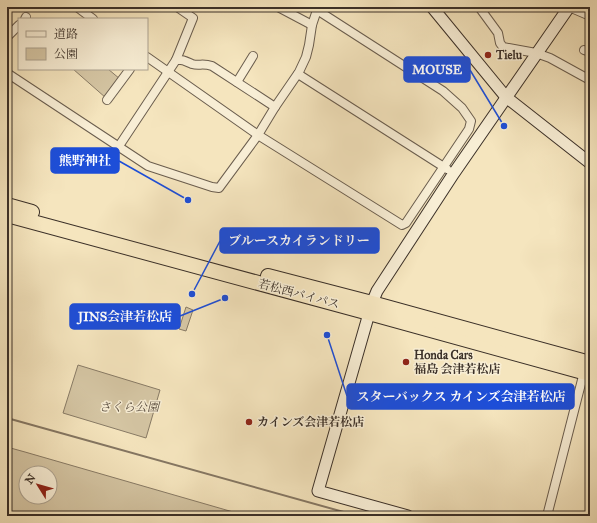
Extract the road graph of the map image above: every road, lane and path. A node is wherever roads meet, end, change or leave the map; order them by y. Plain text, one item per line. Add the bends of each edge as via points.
1 (76, 7) edge
2 (177, 7) edge
3 (278, 7) edge
4 (432, 7) edge
5 (479, 7) edge
6 (569, 7) edge
7 (317, 9) edge
8 (188, 10) edge
9 (590, 16) edge
10 (92, 18) edge
11 (312, 25) junction
12 (18, 26) edge
13 (7, 37) edge
14 (536, 53) junction
15 (253, 56) dead end
16 (148, 58) edge
17 (176, 60) junction
18 (129, 70) edge
19 (168, 72) junction
20 (7, 73) edge
21 (298, 74) junction
22 (590, 80) edge
23 (237, 82) junction
24 (506, 97) junction
25 (107, 100) dead end
26 (275, 107) junction
27 (258, 135) junction
28 (119, 146) junction
29 (590, 163) edge
30 (443, 167) junction
31 (454, 173) junction
32 (7, 205) edge
33 (7, 216) edge
34 (370, 308) junction
35 (588, 370) edge
36 (408, 516) edge
37 (547, 516) edge

1 - 10 street
2 - 8 street
3 - 11 street
4 - 24 street
5 - 14 street via 498,33 503,47
6 - 9 street
6 - 14 street
7 - 11 street
7 - 30 street via 443,91 462,108 471,121 470,129
8 - 17 street via 193,18
11 - 21 street via 306,57
12 - 13 street
14 - 22 street
14 - 24 street
15 - 23 street
16 - 19 street
17 - 19 street
17 - 23 street via 212,66
18 - 25 street
19 - 27 street
19 - 28 street
20 - 28 street
21 - 26 street
21 - 30 street
23 - 26 street
24 - 29 street
24 - 31 street
26 - 27 street
27 - 28 street via 219,188 148,166
27 - 30 street via 402,225 406,223
30 - 31 street
31 - 34 street via 377,291
32 - 34 highway, 若松西バイパス
33 - 34 highway, 若松西バイパス
34 - 35 highway, 若松西バイパス
34 - 36 street via 318,490
35 - 37 street

